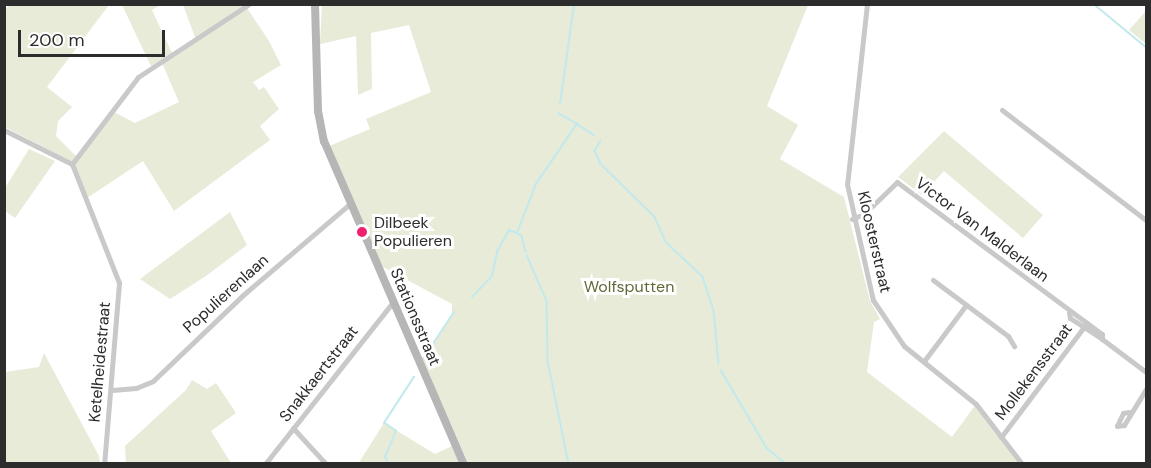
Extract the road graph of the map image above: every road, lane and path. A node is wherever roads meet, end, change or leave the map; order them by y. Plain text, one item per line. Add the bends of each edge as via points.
1 (249, 4) edge
2 (315, 4) edge
3 (867, 4) edge
4 (1002, 110) dead end
5 (4, 130) edge
6 (72, 164) junction
7 (351, 203) junction
8 (852, 219) junction
9 (1146, 220) edge
10 (933, 280) dead end
11 (393, 302) junction
12 (966, 305) junction
13 (1086, 326) junction
14 (1014, 346) dead end
15 (924, 361) junction
16 (1146, 372) edge
17 (1146, 389) edge
18 (112, 390) junction
19 (1129, 412) dead end
20 (293, 428) junction
21 (1001, 437) junction
22 (104, 464) edge
23 (265, 464) edge
24 (326, 464) edge
25 (464, 464) edge
26 (1022, 464) edge

1 - 6 street via 138,77
2 - 7 street, Stationsstraat via 321,131
3 - 8 street, Kloosterstraat via 848,153
4 - 9 street
5 - 6 street
6 - 18 street, Ketelheidestraat via 119,283
7 - 11 street, Stationsstraat
7 - 18 street, Populierenlaan via 243,295 153,381 136,388
8 - 13 street, Victor Van Malderlaan via 864,214 897,182 1069,313 1070,318
8 - 15 street, Kloosterstraat via 873,300 904,346
10 - 12 street
11 - 20 street, Snakkaertstraat
11 - 25 street, Stationsstraat
12 - 14 street via 1008,336
12 - 15 street
13 - 16 street, Victor Van Malderlaan
13 - 21 street, Mollekensstraat
15 - 21 street, Kloosterstraat via 976,404
17 - 19 street
18 - 22 street, Ketelheidestraat
20 - 23 street, Snakkaertstraat
20 - 24 street
21 - 26 street, Kloosterstraat

